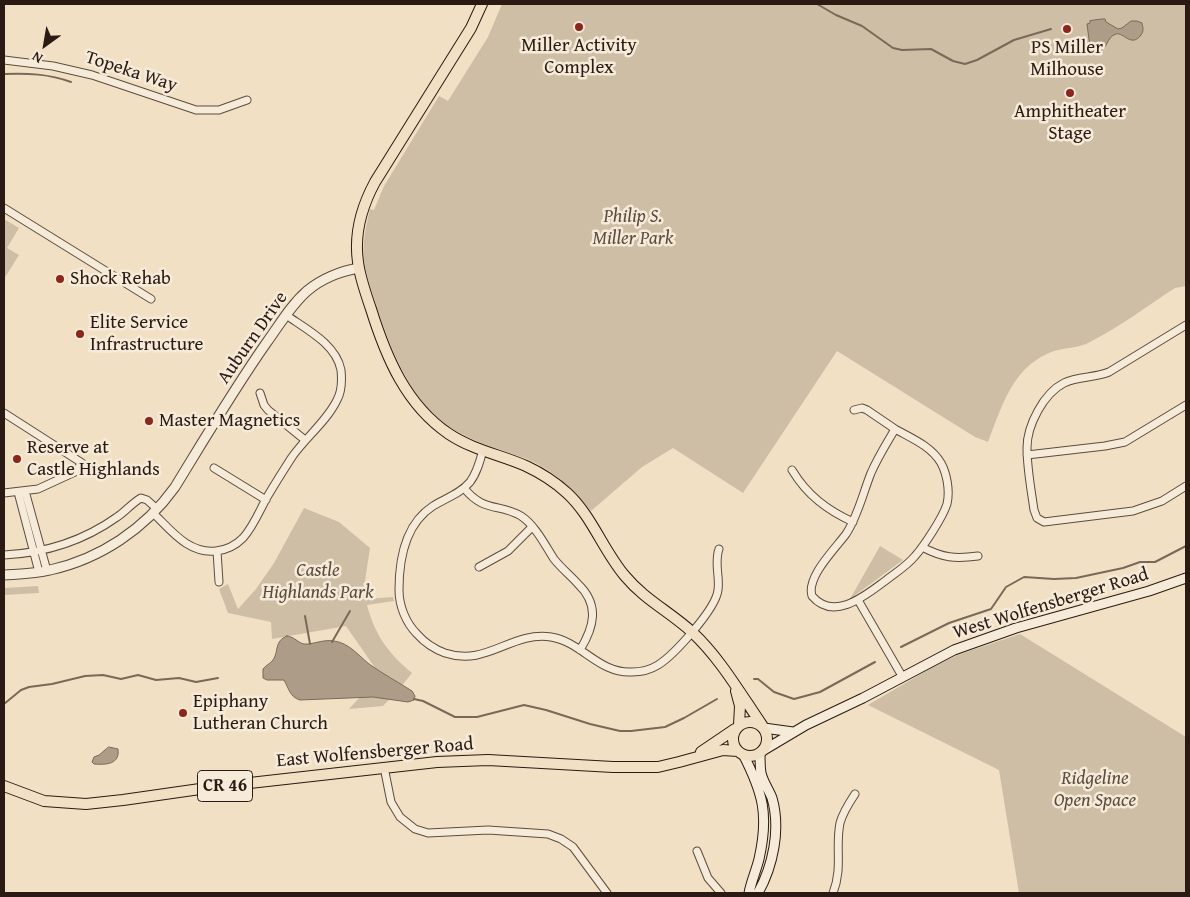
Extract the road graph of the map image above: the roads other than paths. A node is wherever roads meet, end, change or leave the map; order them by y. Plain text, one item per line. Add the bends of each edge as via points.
1 (482, 4) edge
2 (4, 60) edge
3 (247, 100) dead end
4 (4, 208) edge
5 (359, 268) junction
6 (151, 299) dead end
7 (286, 315) junction
8 (1186, 325) edge
9 (260, 393) dead end
10 (1186, 405) edge
11 (854, 410) dead end
12 (4, 413) edge
13 (895, 429) junction
14 (306, 440) junction
15 (483, 450) junction
16 (1027, 455) junction
17 (214, 468) dead end
18 (792, 470) dead end
19 (1186, 486) edge
20 (464, 488) junction
21 (22, 492) junction
22 (4, 493) edge
23 (266, 500) junction
24 (155, 511) junction
25 (853, 522) junction
26 (532, 526) junction
27 (922, 547) junction
28 (719, 549) dead end
29 (42, 551) junction
30 (216, 551) junction
31 (34, 552) junction
32 (4, 555) edge
33 (978, 556) dead end
34 (479, 567) dead end
35 (43, 572) junction
36 (4, 575) edge
37 (1186, 578) edge
38 (218, 582) dead end
39 (858, 600) junction
40 (692, 632) junction
41 (580, 650) junction
42 (902, 676) junction
43 (732, 681) junction
44 (763, 726) junction
45 (737, 727) junction
46 (793, 732) junction
47 (762, 752) junction
48 (740, 753) junction
49 (692, 758) junction
50 (384, 767) junction
51 (4, 786) edge
52 (855, 794) dead end
53 (697, 851) dead end
54 (607, 893) edge
55 (721, 893) edge
56 (749, 893) edge
57 (758, 893) edge
58 (833, 893) edge

1 - 5 main road via 371,189 359,228
2 - 3 street, Topeka Way via 92,75 196,110 219,110
4 - 6 street
5 - 7 main road, Auburn Drive via 331,276 315,285
5 - 15 main road via 386,352 404,388 442,428
7 - 14 street via 330,348 341,370 336,403
7 - 24 main road, Auburn Drive via 175,487
8 - 16 street via 1109,372 1069,381 1056,388 1045,399 1036,416
9 - 14 street via 268,410
10 - 16 street via 1125,442
11 - 13 street via 867,410
12 - 21 street via 82,463 75,472 38,489
13 - 25 street via 876,463
13 - 27 street via 934,454 945,471 947,504
14 - 23 street
15 - 20 street via 475,474
15 - 40 main road via 533,469 560,487 584,513 629,581
16 - 19 street via 1034,510 1037,518 1044,522 1133,511 1162,501
17 - 23 street
18 - 25 street via 824,507
20 - 26 street via 481,504 512,512
20 - 41 street via 422,515 406,538 399,596 411,627 420,638 448,654 485,654 536,637 557,639
21 - 22 street
21 - 29 street
21 - 31 street
23 - 30 street via 244,536 229,547
24 - 29 street via 147,500 141,498 92,533
24 - 30 street via 184,543 203,551
24 - 35 main road, Auburn Drive via 123,539 101,552
25 - 39 street via 819,570 810,592 815,600 826,606 840,606
26 - 34 street via 508,551
26 - 41 street via 591,604 592,626
27 - 33 street via 939,556
27 - 39 street via 908,563
28 - 40 street via 716,563 718,596
29 - 31 street
29 - 35 street
30 - 38 street
31 - 32 street
31 - 35 street
35 - 36 main road, Auburn Drive
37 - 42 main road, West Wolfensberger Road via 1016,628 954,650
39 - 42 street
40 - 41 street via 662,662 642,671 612,670
40 - 43 main road
42 - 46 main road, West Wolfensberger Road
43 - 44 main road
43 - 45 main road via 740,706
44 - 45 main road via 750,721
44 - 46 main road
44 - 47 main road via 768,739
45 - 48 main road via 733,741
45 - 49 main road, East Wolfensberger Road
46 - 47 main road, West Wolfensberger Road
47 - 48 main road via 752,756
47 - 57 main road via 761,773 772,799 775,827 772,856
48 - 49 main road, East Wolfensberger Road via 723,750
48 - 56 main road via 756,780 763,808 761,851
49 - 50 main road, East Wolfensberger Road / CR 46 via 639,767 488,760
50 - 51 main road, East Wolfensberger Road / CR 46 via 91,804 44,800
50 - 54 street via 391,802 400,817 415,829 428,832 488,830 548,834 573,847
52 - 58 street via 841,821 839,877
53 - 55 street via 708,878

